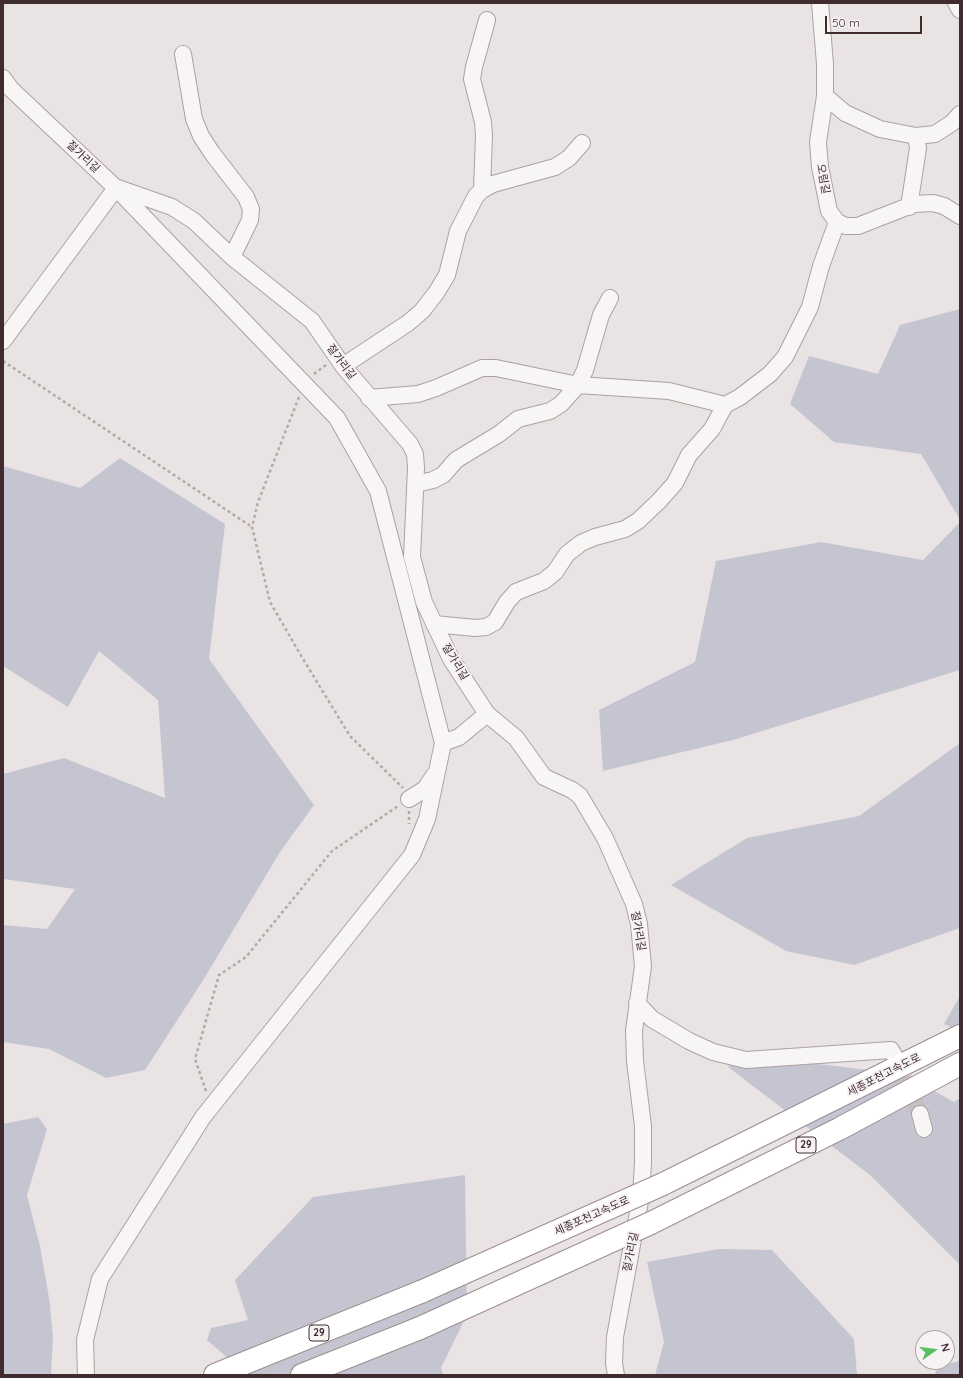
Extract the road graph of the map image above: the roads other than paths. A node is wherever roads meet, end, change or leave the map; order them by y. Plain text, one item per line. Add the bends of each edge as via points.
1 (820, 3) edge
2 (956, 3) edge
3 (960, 10) edge
4 (487, 20) dead end
5 (183, 54) dead end
6 (3, 78) edge
7 (825, 96) junction
8 (957, 123) edge
9 (916, 136) junction
10 (582, 143) dead end
11 (116, 188) junction
12 (482, 190) junction
13 (909, 207) junction
14 (960, 216) edge
15 (836, 222) junction
16 (232, 257) junction
17 (610, 298) dead end
18 (3, 341) edge
19 (340, 362) junction
20 (578, 385) junction
21 (369, 398) junction
22 (725, 405) junction
23 (416, 484) junction
24 (434, 624) junction
25 (487, 714) junction
26 (443, 743) junction
27 (437, 771) junction
28 (409, 799) road end
29 (637, 1004) junction
30 (960, 1036) edge
31 (894, 1055) dead end
32 (960, 1064) edge
33 (920, 1114) tunnel mouth
34 (924, 1129) dead end
35 (86, 1375) edge
36 (215, 1375) edge
37 (302, 1375) edge
38 (616, 1375) edge

1 - 7 street, 오림길
2 - 3 street
4 - 12 street via 472,79 484,129
5 - 16 street via 194,118 199,130 212,153 246,197 251,209 250,220
6 - 11 street, 절가리길 via 11,89
7 - 9 street via 845,113 880,129
7 - 15 street, 오림길 via 818,142 820,167 829,211
8 - 9 street via 935,134
9 - 13 street via 918,148
10 - 12 street via 569,158 555,166 493,184
11 - 16 street, 절가리길 via 172,207 194,220
11 - 18 street
11 - 26 street via 337,418 378,491
12 - 19 street via 476,196 458,231 447,275 422,311 408,323
13 - 14 street via 914,204 933,203 944,206
13 - 15 street via 858,226 846,226
15 - 22 street via 810,307 785,357 770,374
16 - 19 street, 절가리길 via 312,321
17 - 20 street via 601,314
19 - 21 street, 절가리길
20 - 21 street via 496,368 482,368 418,394
20 - 22 street via 669,391
20 - 23 street via 562,404 550,411 518,419 499,434 456,460 443,474 433,480
21 - 23 street, 절가리길 via 410,444 415,454
22 - 24 street via 712,429 689,455 675,483 638,521 625,529 581,543 567,554 555,572 544,581 516,592 495,622 486,627
23 - 24 street, 절가리길 via 412,556 424,602
24 - 25 street, 절가리길 via 451,659
25 - 26 street via 460,737
25 - 29 street, 절가리길 via 516,738 544,777 580,796 605,838 634,904 639,924 643,966
26 - 27 street
27 - 28 street via 425,789
27 - 35 street via 427,819 412,855 213,1103 100,1279 85,1340
29 - 31 street via 652,1019 688,1041 713,1052 746,1060 891,1050
29 - 38 street, 절가리길 via 634,1031 635,1061 643,1126 643,1163 641,1196 615,1337
30 - 36 highway, 세종포천고속도로 / 29, bridge via 663,1184 423,1291
32 - 37 highway, 29, bridge via 839,1129 651,1223 420,1328
33 - 34 street

